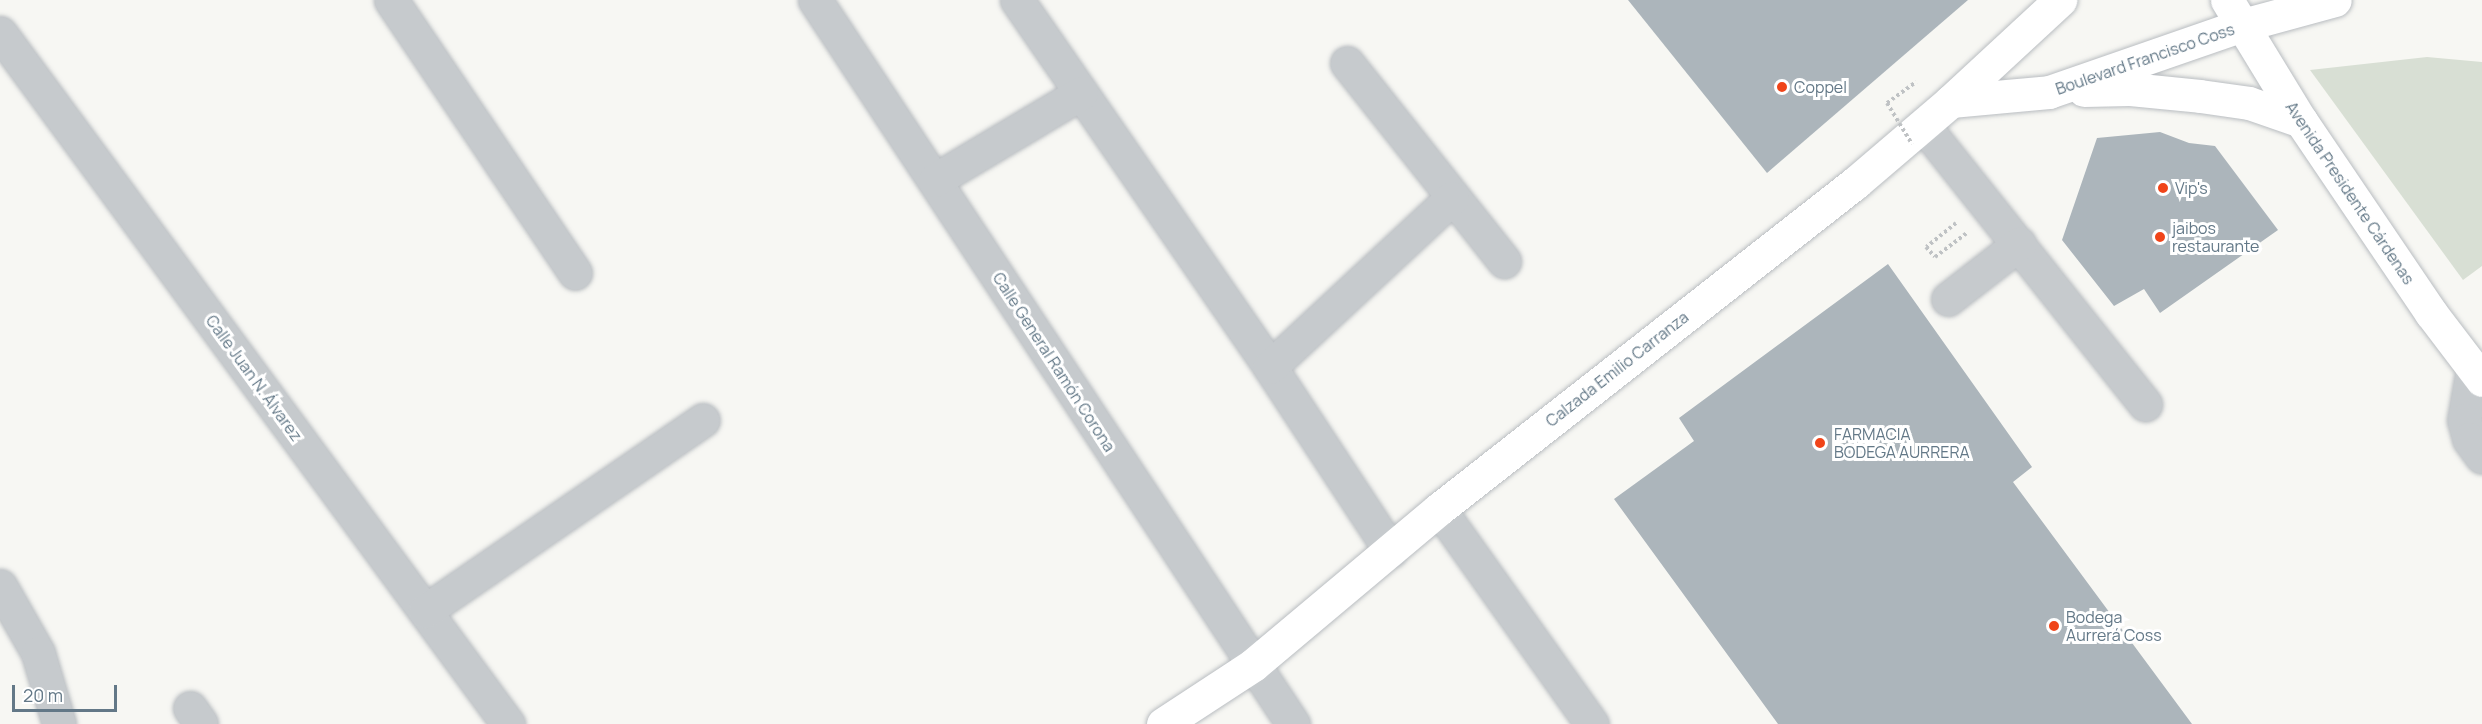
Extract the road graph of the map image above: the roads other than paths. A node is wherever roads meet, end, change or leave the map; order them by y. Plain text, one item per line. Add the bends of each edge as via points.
1 (391, 0) edge
2 (815, 0) edge
3 (1017, 0) edge
4 (2060, 0) edge
5 (2335, 0) edge
6 (2235, 12) edge
7 (0, 33) edge
8 (1347, 63) dead end
9 (2049, 92) junction
10 (1081, 93) junction
11 (1952, 101) junction
12 (2301, 121) junction
13 (1918, 134) junction
14 (935, 180) junction
15 (1452, 198) junction
16 (2019, 244) junction
17 (1504, 261) dead end
18 (575, 273) dead end
19 (1948, 299) dead end
20 (1270, 367) junction
21 (2477, 374) edge
22 (2145, 404) dead end
23 (703, 420) dead end
24 (2482, 457) edge
25 (1439, 509) junction
26 (1391, 551) junction
27 (0, 586) edge
28 (425, 611) junction
29 (1253, 665) junction
30 (59, 724) edge
31 (508, 724) edge
32 (1163, 724) edge
33 (1293, 724) edge
34 (1592, 724) edge

1 - 18 street
2 - 14 street, Calle General Ramón Corona
3 - 10 street
4 - 11 main road, Calzada Emilio Carranza
5 - 6 main road, Boulevard Francisco Coss
6 - 9 main road, Boulevard Francisco Coss
6 - 12 main road, Avenida Presidente Cárdenas
7 - 28 street, Calle Juan N. Álvarez
8 - 15 street
9 - 11 main road, Boulevard Francisco Coss
9 - 12 main road via 2130,89 2200,96 2249,103
10 - 14 street
10 - 20 street
11 - 13 main road, Calzada Emilio Carranza
12 - 21 main road, Avenida Presidente Cárdenas
13 - 16 street via 1994,212
13 - 25 main road, Calzada Emilio Carranza
14 - 29 street, Calle General Ramón Corona
15 - 17 street
15 - 20 street
16 - 19 street
16 - 22 street
20 - 26 street
21 - 24 street via 2464,420 2469,439
23 - 28 street
25 - 26 main road, Calzada Emilio Carranza
25 - 34 street
26 - 29 main road, Calzada Emilio Carranza
27 - 30 street via 38,652
28 - 31 street, Calle Juan N. Álvarez
29 - 32 main road, Calzada Emilio Carranza
29 - 33 street, Calle General Ramón Corona

